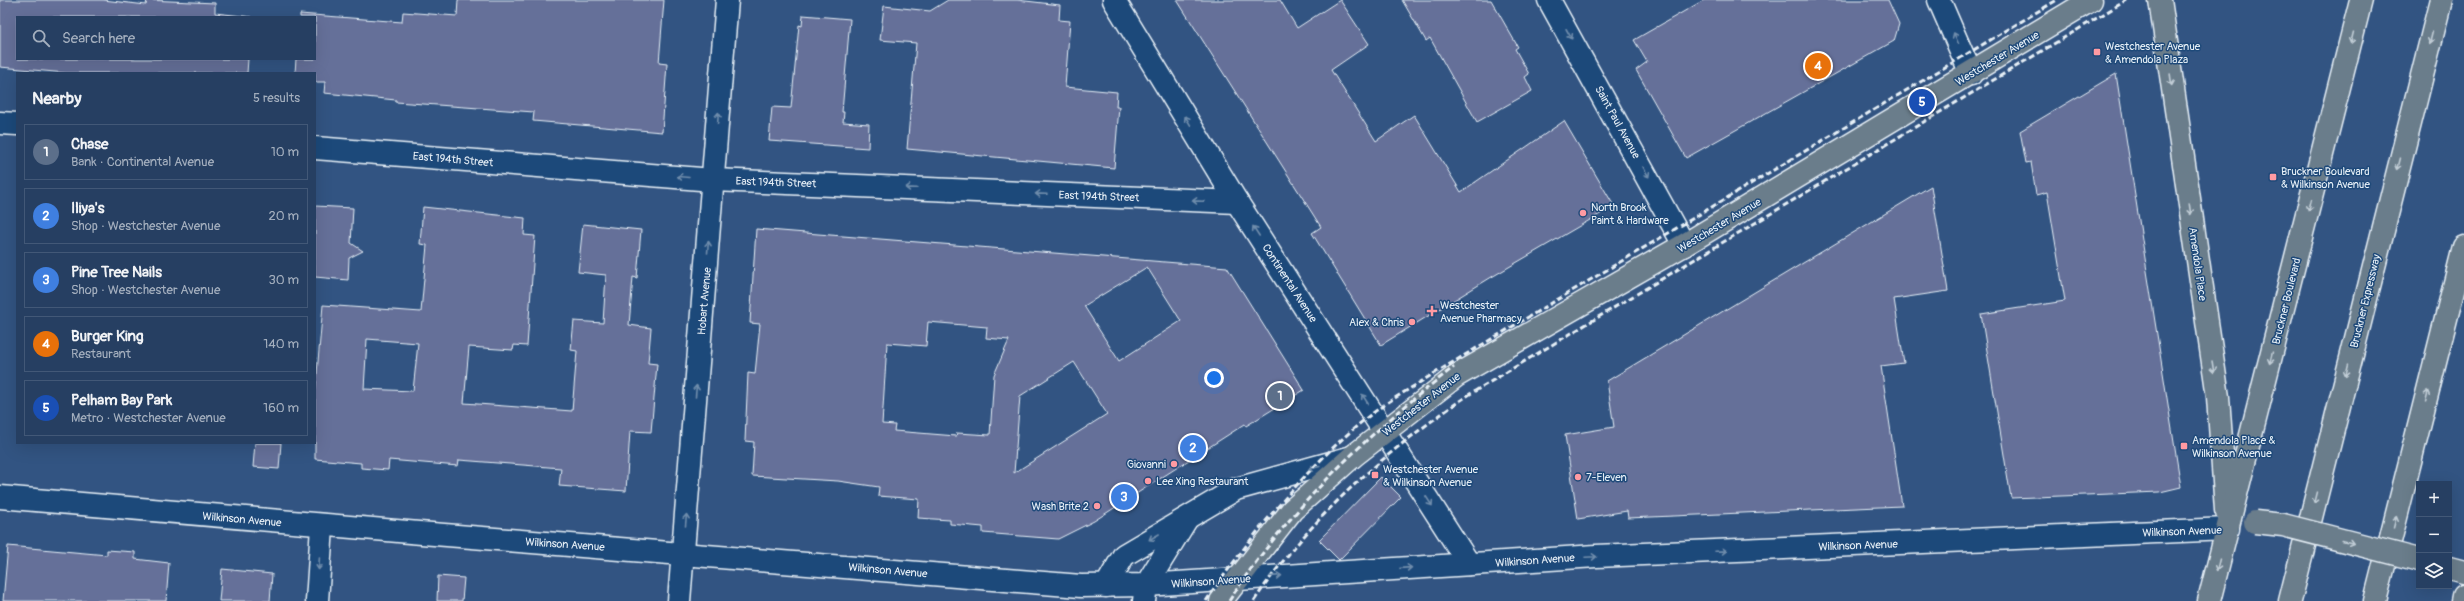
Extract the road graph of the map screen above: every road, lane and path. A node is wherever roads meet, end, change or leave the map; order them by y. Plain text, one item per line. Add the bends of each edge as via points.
1 (728, 0) edge
2 (1114, 0) edge
3 (1549, 0) edge
4 (1939, 0) edge
5 (2092, 0) edge
6 (2160, 0) edge
7 (2361, 0) edge
8 (2441, 0) edge
9 (1972, 74) junction
10 (0, 123) edge
11 (16, 124) edge
12 (316, 148) edge
13 (713, 180) junction
14 (1237, 202) junction
15 (1684, 245) junction
16 (2464, 248) edge
17 (1386, 432) junction
18 (1352, 457) junction
19 (0, 497) edge
20 (1188, 518) junction
21 (322, 526) junction
22 (2228, 529) junction
23 (683, 553) junction
24 (2416, 559) edge
25 (1469, 564) junction
26 (2452, 569) edge
27 (2464, 572) edge
28 (1237, 579) junction
29 (1106, 586) junction
30 (1145, 593) edge
31 (2464, 596) edge
32 (316, 601) edge
33 (679, 601) edge
34 (1221, 601) edge
35 (2209, 601) edge
36 (2290, 601) edge
37 (2375, 601) edge
38 (2462, 601) edge

13 -> 1 street, Hobart Avenue
14 -> 2 street, Continental Avenue
3 -> 15 street, Saint Paul Avenue
9 -> 4 street
5 - 9 main road, Westchester Avenue
6 -> 22 main road, Amendola Place via 2220,411
7 -> 22 main road, Bruckner Boulevard
8 -> 36 main road, Bruckner Expressway
9 - 15 main road, Westchester Avenue
10 - 11 street
13 -> 12 street, East 194th Street
14 -> 13 street, East 194th Street
23 -> 13 street, Hobart Avenue
17 -> 14 street, Continental Avenue
15 - 17 main road, Westchester Avenue via 1456,376
37 -> 16 main road
17 - 18 main road, Westchester Avenue
17 -> 25 street, Continental Avenue
18 -> 20 street, Westchester Avenue via 1236,489
18 - 28 main road, Westchester Avenue via 1292,510
19 - 21 street, Wilkinson Avenue
20 -> 29 street, Westchester Avenue via 1124,555
20 - 30 street, Westchester Avenue
21 - 23 street, Wilkinson Avenue
21 -> 32 street
22 -> 24 main road, Wilkinson Avenue, bridge via 2247,522 2283,525
25 -> 22 street, Wilkinson Avenue
22 -> 35 main road, Bruckner Boulevard
23 - 29 street, Wilkinson Avenue via 1073,586
23 - 33 street, Hobart Avenue
28 -> 25 street, Wilkinson Avenue
26 - 27 main road
28 - 30 street, Wilkinson Avenue
28 - 34 main road, Westchester Avenue
29 - 30 street, Wilkinson Avenue
31 - 38 main road

